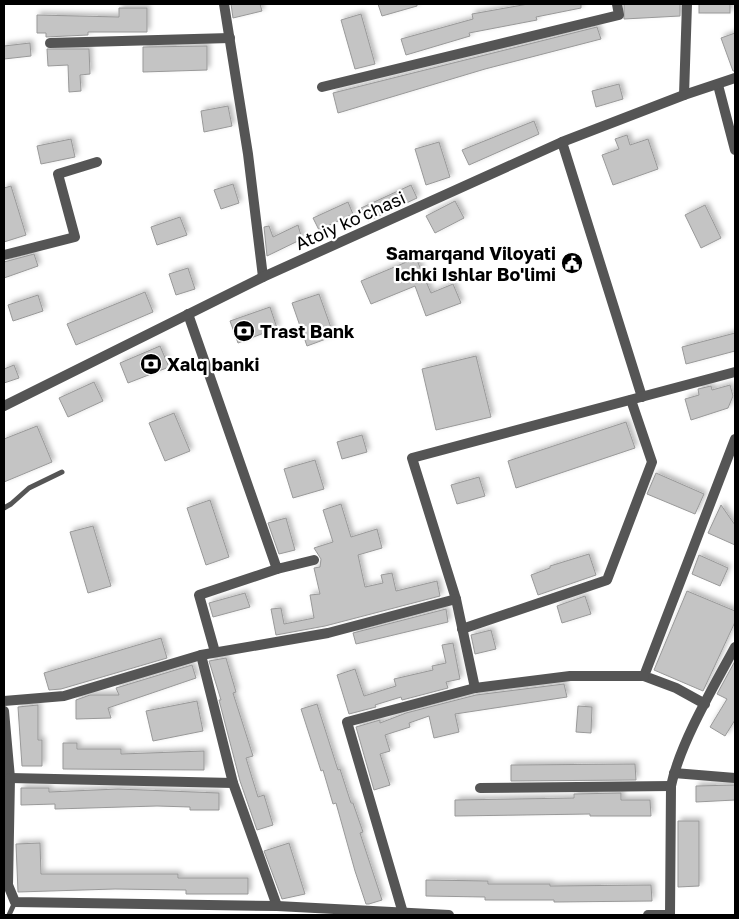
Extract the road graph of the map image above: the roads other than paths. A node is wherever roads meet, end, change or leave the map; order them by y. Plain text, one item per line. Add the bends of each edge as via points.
1 (224, 4) edge
2 (617, 4) edge
3 (687, 4) edge
4 (230, 38) junction
5 (50, 43) dead end
6 (735, 78) edge
7 (718, 85) junction
8 (322, 87) dead end
9 (684, 95) junction
10 (562, 142) junction
11 (735, 150) edge
12 (96, 162) dead end
13 (4, 255) edge
14 (263, 276) junction
15 (188, 314) junction
16 (735, 372) edge
17 (642, 397) junction
18 (631, 400) junction
19 (4, 406) edge
20 (735, 439) edge
21 (62, 472) dead end
22 (4, 508) edge
23 (314, 560) dead end
24 (277, 569) junction
25 (456, 599) junction
26 (462, 629) junction
27 (735, 647) edge
28 (215, 652) junction
29 (201, 655) junction
30 (644, 676) junction
31 (475, 688) junction
32 (4, 701) edge
33 (705, 704) junction
34 (4, 711) edge
35 (674, 773) junction
36 (10, 778) junction
37 (735, 778) edge
38 (233, 783) junction
39 (671, 786) junction
40 (480, 788) dead end
41 (15, 902) junction
42 (277, 906) junction
43 (167, 910) edge
44 (403, 913) junction
45 (9, 915) edge
46 (449, 915) edge
47 (648, 915) edge
48 (670, 915) edge

1 - 4 street
2 - 8 street via 619,15
3 - 9 street
4 - 5 street
4 - 14 street
6 - 7 street, Atoiy ko'chasi
7 - 9 street, Atoiy ko'chasi
7 - 11 street
9 - 10 street, Atoiy ko'chasi
10 - 14 street, Atoiy ko'chasi
10 - 17 street
12 - 13 street via 58,174 75,237
14 - 15 street, Atoiy ko'chasi
15 - 19 street, Atoiy ko'chasi
15 - 24 street
16 - 17 street
17 - 18 street
18 - 25 street via 412,458
18 - 26 street via 652,462 607,580
20 - 30 street
21 - 22 lane via 29,488
23 - 24 street
24 - 28 street via 199,595
25 - 26 street
25 - 28 street via 328,633
26 - 31 street
27 - 33 street
28 - 29 street
29 - 32 street via 64,696
29 - 38 street
30 - 31 street via 570,676
30 - 33 street
31 - 44 street via 347,722
33 - 35 street
34 - 36 street
35 - 37 street
35 - 39 street
36 - 38 street
36 - 41 street via 8,884
38 - 42 street
39 - 40 street
39 - 48 street
41 - 43 street
41 - 45 lane
42 - 43 street
42 - 44 street
44 - 46 street
47 - 48 street

